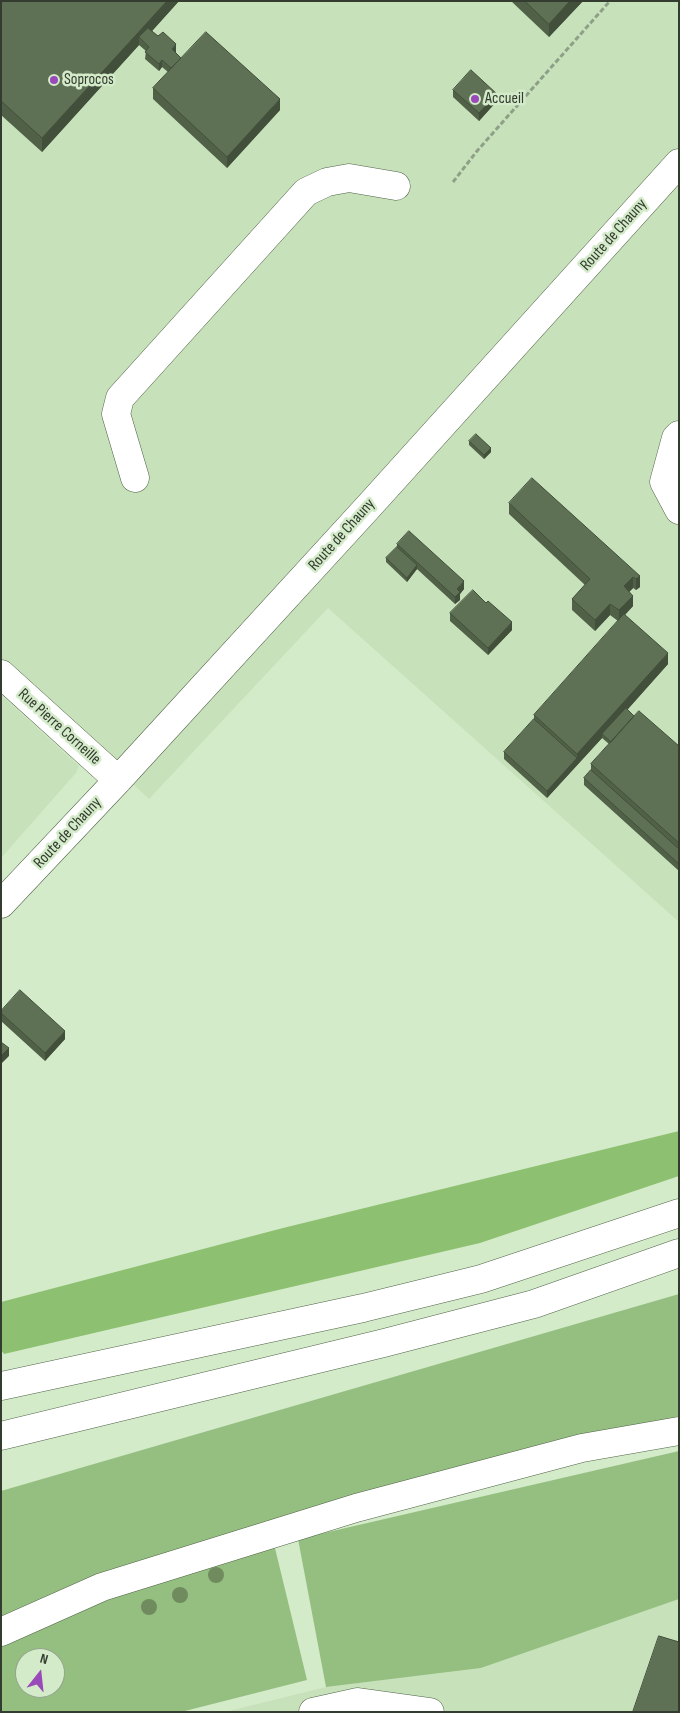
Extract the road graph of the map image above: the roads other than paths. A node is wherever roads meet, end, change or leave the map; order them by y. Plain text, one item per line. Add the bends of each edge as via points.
1 (679, 163) edge
2 (396, 186) dead end
3 (679, 435) edge
4 (135, 478) dead end
5 (679, 510) edge
6 (1, 674) edge
7 (118, 780) junction
8 (1, 904) edge
9 (679, 1213) edge
10 (679, 1253) edge
11 (1, 1386) edge
12 (679, 1431) edge
13 (1, 1436) edge
14 (1, 1632) edge
15 (313, 1712) edge
16 (430, 1712) edge

1 - 7 main road, Route de Chauny
2 - 4 main road via 349,178 327,182 306,192 120,398 116,414
3 - 5 main road via 664,482
6 - 7 main road, Rue Pierre Corneille
7 - 8 main road, Route de Chauny
9 - 11 main road via 472,1281 363,1308
10 - 13 main road via 534,1304
12 - 14 main road via 582,1448 356,1508 102,1587
15 - 16 main road via 358,1702

